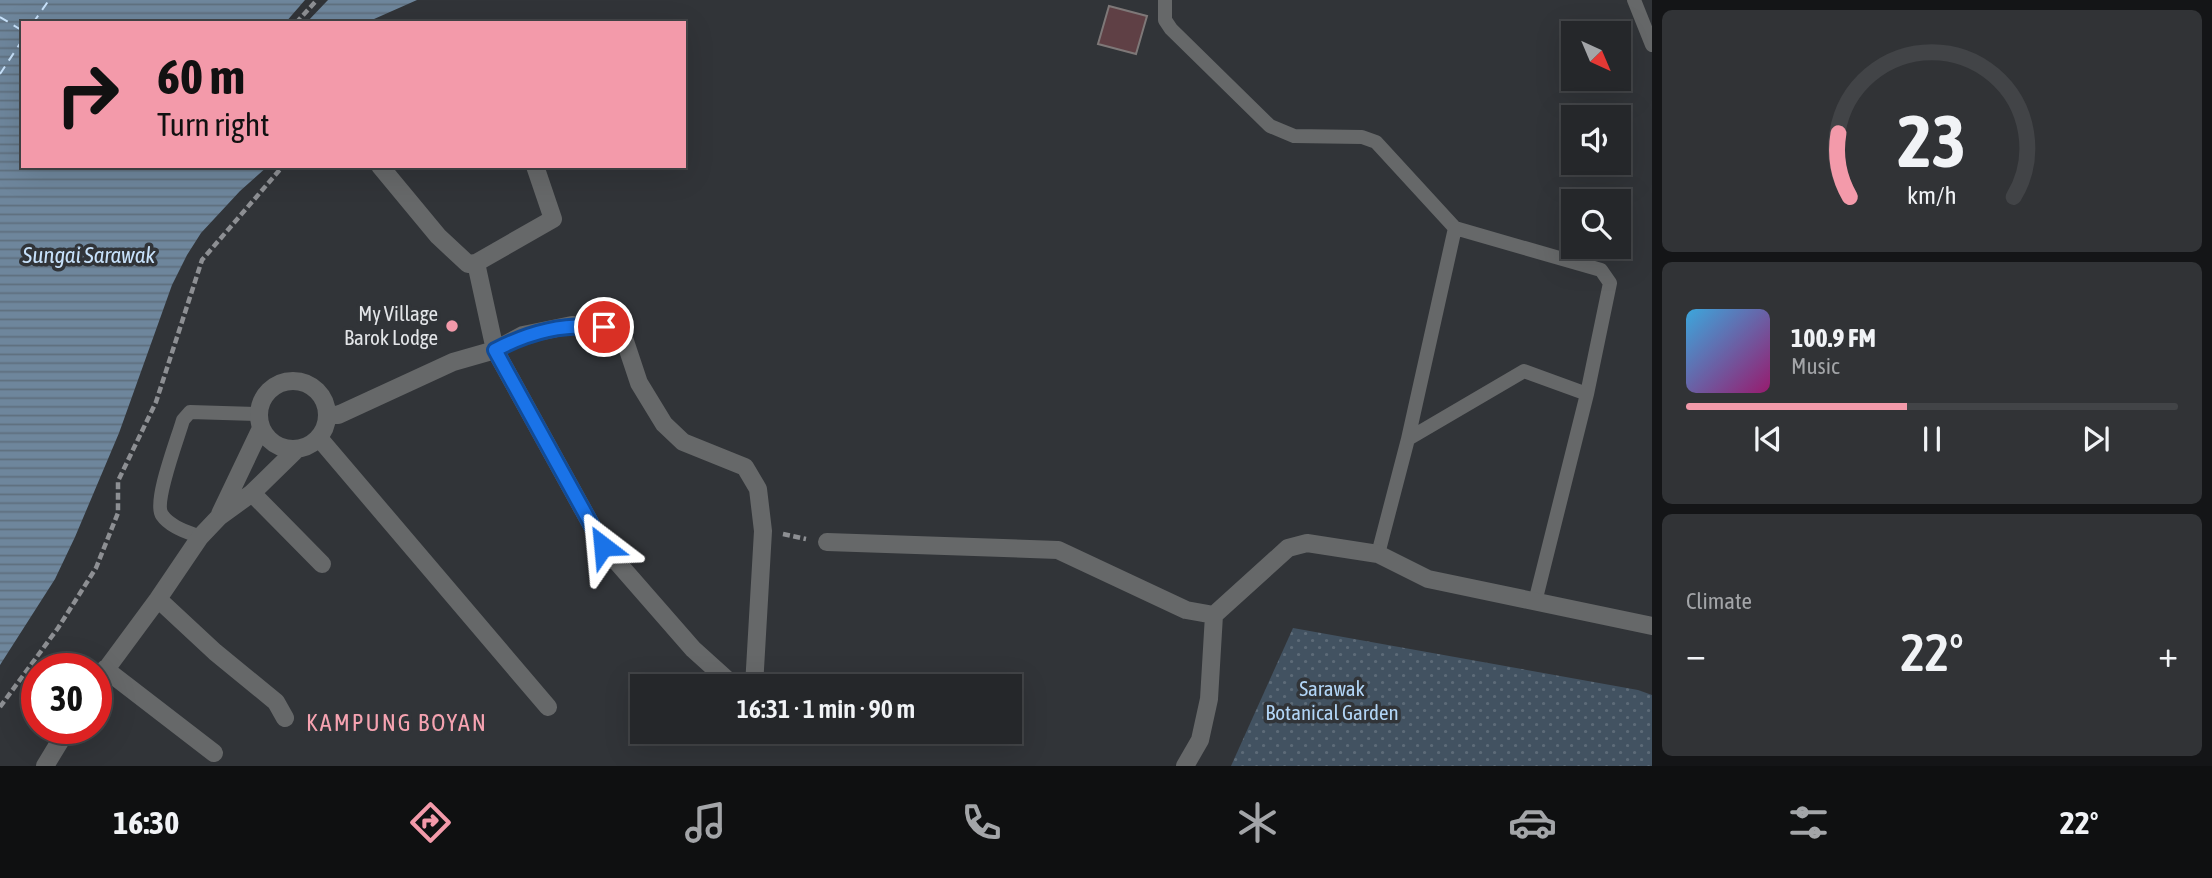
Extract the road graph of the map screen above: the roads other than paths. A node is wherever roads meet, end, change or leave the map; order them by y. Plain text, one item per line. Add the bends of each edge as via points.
1 (1165, 0) edge
2 (1634, 0) edge
3 (1652, 44) edge
4 (382, 168) edge
5 (536, 168) edge
6 (1455, 228) junction
7 (476, 263) junction
8 (495, 350) junction
9 (1587, 394) junction
10 (327, 414) junction
11 (260, 421) junction
12 (319, 438) junction
13 (1408, 439) junction
14 (296, 449) junction
15 (253, 493) junction
16 (219, 517) junction
17 (200, 537) junction
18 (827, 542) road end
19 (1378, 554) junction
20 (322, 564) dead end
21 (158, 599) junction
22 (1535, 602) junction
23 (1214, 615) junction
24 (1652, 626) edge
25 (112, 660) edge
26 (721, 674) edge
27 (755, 674) edge
28 (112, 684) edge
29 (548, 707) dead end
30 (285, 718) dead end
31 (60, 744) edge
32 (214, 753) dead end
33 (50, 764) edge
34 (1185, 766) edge

1 - 6 lane via 1165,20 1171,29 1270,126 1294,136 1363,137 1376,142
2 - 3 lane
4 - 7 street via 438,236 468,264
5 - 7 street via 554,219
6 - 9 lane via 1601,270 1610,283
6 - 13 lane
7 - 8 street
8 - 10 street via 453,362 338,415
8 - 26 street via 603,546
8 - 27 street via 523,335 572,325 616,330 623,335 639,383 664,424 683,442 745,467 758,489 763,531
9 - 13 lane via 1524,371
9 - 22 lane
10 - 11 street via 315,388 286,381 263,399
10 - 12 street
11 - 14 street via 270,440
11 - 16 street
11 - 17 lane via 203,411 190,412 183,420 159,500 161,514
12 - 14 street
12 - 29 street
13 - 19 lane
14 - 15 street
15 - 16 street
15 - 20 street
16 - 17 street
17 - 21 street
18 - 23 street via 1058,550 1186,610
19 - 22 street via 1428,579
19 - 23 street via 1307,543 1288,548
21 - 25 street
21 - 30 street via 276,702
22 - 24 street
23 - 34 street via 1209,699 1200,740
28 - 32 street
31 - 33 street

